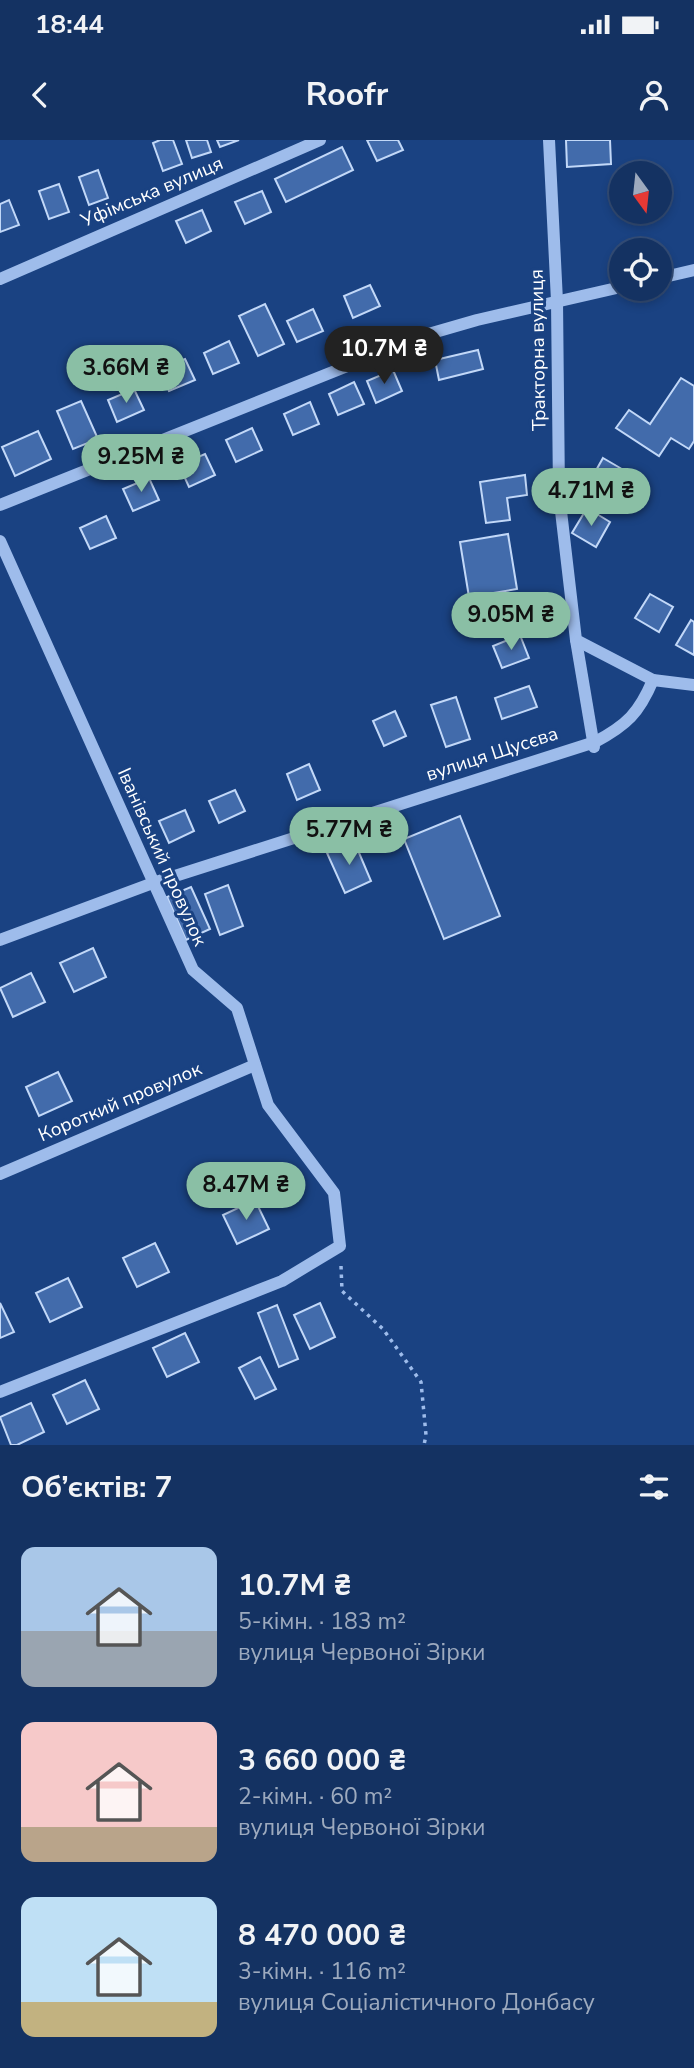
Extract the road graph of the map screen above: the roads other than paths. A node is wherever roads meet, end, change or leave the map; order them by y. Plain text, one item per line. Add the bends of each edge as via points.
1 (320, 140) edge
2 (549, 140) edge
3 (694, 270) edge
4 (672, 275) edge
5 (0, 279) edge
6 (609, 289) edge
7 (557, 301) junction
8 (0, 505) edge
9 (0, 541) edge
10 (576, 640) junction
11 (653, 680) junction
12 (694, 685) edge
13 (595, 744) junction
14 (153, 883) junction
15 (0, 940) edge
16 (255, 1065) junction
17 (0, 1174) edge
18 (0, 1392) edge

1 - 5 street, Уфімська вулиця
2 - 7 street, Тракторна вулиця
3 - 4 street
6 - 7 street
7 - 8 street via 425,335
7 - 10 street, Тракторна вулиця via 559,494
9 - 14 street, Іванівський провулок
10 - 11 street
10 - 13 street, Тракторна вулиця
11 - 12 street
11 - 13 street, вулиця Щусєва via 632,717
13 - 14 street, вулиця Щусєва
14 - 15 street, вулиця Щусєва
14 - 16 street, Іванівський провулок via 193,970 237,1008
16 - 17 street, Короткий провулок
16 - 18 street, Іванівський провулок via 268,1105 334,1193 340,1246 282,1282

